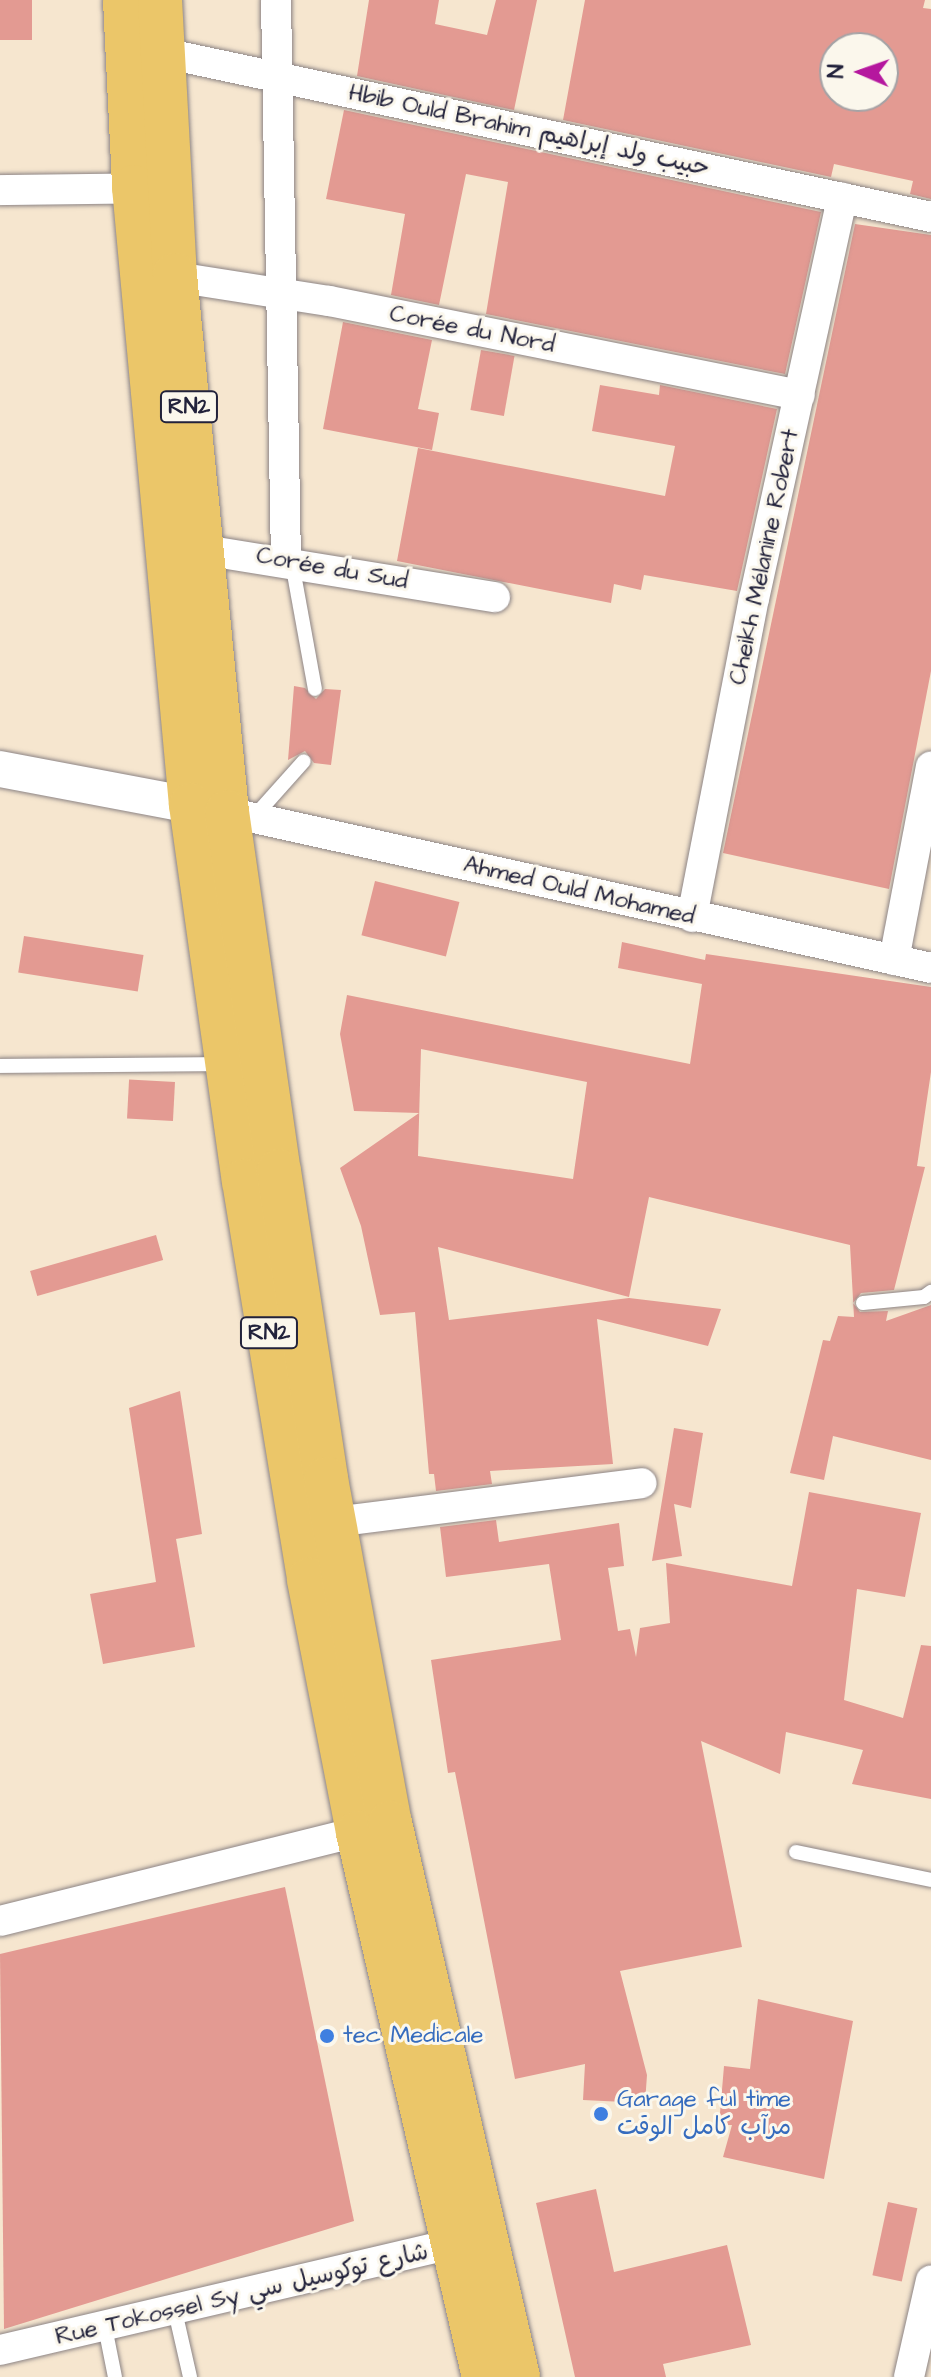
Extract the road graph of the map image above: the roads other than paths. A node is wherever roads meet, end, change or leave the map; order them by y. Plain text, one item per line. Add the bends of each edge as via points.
1 (125, 0) edge
2 (160, 0) edge
3 (276, 0) edge
4 (145, 49) junction
5 (281, 78) junction
6 (152, 188) junction
7 (0, 190) edge
8 (842, 198) junction
9 (931, 217) edge
10 (159, 274) junction
11 (281, 293) junction
12 (800, 395) junction
13 (186, 547) junction
14 (289, 562) junction
15 (495, 597) dead end
16 (315, 689) dead end
17 (304, 761) dead end
18 (931, 766) edge
19 (0, 769) edge
20 (224, 812) junction
21 (692, 917) junction
22 (894, 960) junction
23 (931, 968) edge
24 (227, 1064) junction
25 (0, 1066) edge
26 (931, 1292) edge
27 (863, 1303) dead end
28 (642, 1483) dead end
29 (334, 1522) junction
30 (374, 1828) junction
31 (796, 1852) dead end
32 (931, 1880) edge
33 (0, 1921) edge
34 (467, 2241) junction
35 (931, 2280) edge
36 (175, 2311) junction
37 (105, 2327) junction
38 (0, 2350) edge
39 (115, 2377) edge
40 (190, 2377) edge
41 (484, 2377) edge
42 (518, 2377) edge
43 (909, 2377) edge

1 - 4 highway, RN2
2 - 4 highway, RN2
3 - 5 street
4 - 5 street, Hbib Ould Brahim حبيب ولد إبراهيم
4 - 6 highway, RN2
5 - 8 street, Hbib Ould Brahim حبيب ولد إبراهيم
5 - 11 street
6 - 7 street
6 - 10 highway, RN2
8 - 9 street, Hbib Ould Brahim حبيب ولد إبراهيم
8 - 12 street, Cheikh Mélanine Robert
10 - 11 street, Corée du Nord
10 - 13 highway, RN2
11 - 12 street, Corée du Nord
11 - 14 street
12 - 21 street, Cheikh Mélanine Robert
13 - 14 street, Corée du Sud
13 - 20 highway, RN2
14 - 15 street, Corée du Sud
14 - 16 lane
17 - 20 lane
18 - 22 street
19 - 20 street
20 - 21 street, Ahmed Ould Mohamed
20 - 24 highway, RN2
20 - 29 highway, RN2
21 - 22 street, Ahmed Ould Mohamed
22 - 23 street, Ahmed Ould Mohamed
24 - 25 lane
24 - 30 highway, RN2 via 309,1580
26 - 27 lane
28 - 29 street
29 - 30 highway, RN2
30 - 33 street
30 - 34 highway, RN2
31 - 32 lane
34 - 36 street, Rue Tokossel Sy شارع توكوسيل سي
34 - 41 highway, RN2
34 - 42 highway, RN2
35 - 43 street
36 - 37 street, Rue Tokossel Sy شارع توكوسيل سي
36 - 40 lane
37 - 38 street, Rue Tokossel Sy شارع توكوسيل سي
37 - 39 lane

